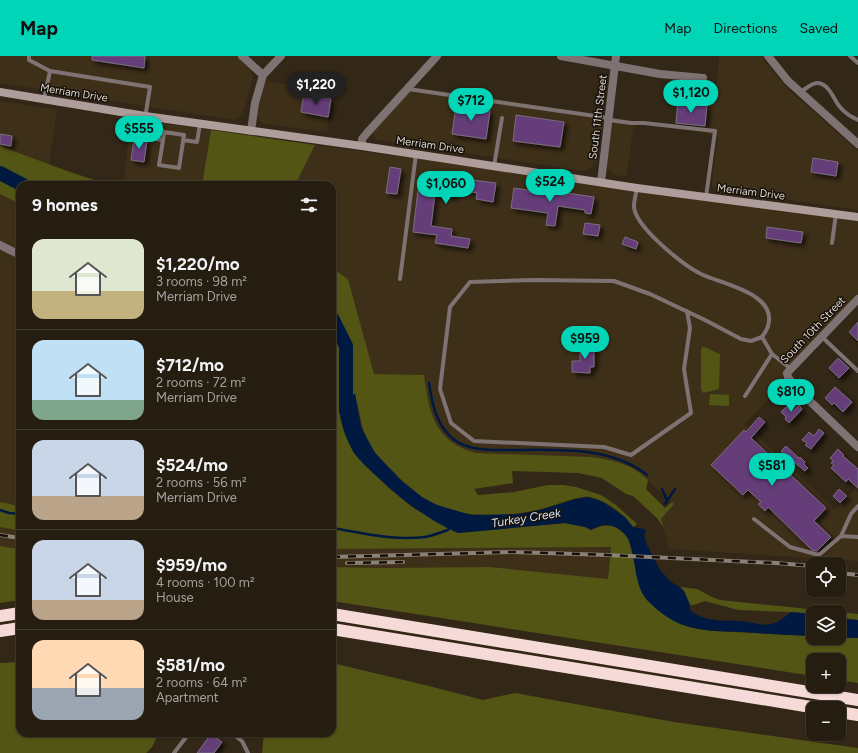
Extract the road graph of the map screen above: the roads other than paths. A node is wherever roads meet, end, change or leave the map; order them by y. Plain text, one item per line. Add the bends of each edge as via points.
1 (29, 56) edge
2 (242, 56) edge
3 (281, 56) edge
4 (437, 56) edge
5 (561, 56) edge
6 (616, 56) edge
7 (768, 56) edge
8 (850, 56) edge
9 (858, 63) edge
10 (615, 66) junction
11 (50, 71) junction
12 (263, 75) junction
13 (704, 78) dead end
14 (407, 89) junction
15 (0, 92) edge
16 (801, 92) junction
17 (44, 99) junction
18 (145, 116) junction
19 (502, 118) dead end
20 (609, 119) junction
21 (858, 120) edge
22 (200, 124) junction
23 (251, 131) junction
24 (183, 140) junction
25 (163, 141) junction
26 (168, 144) dead end
27 (858, 144) edge
28 (176, 145) dead end
29 (182, 146) junction
30 (362, 146) junction
31 (174, 154) dead end
32 (416, 154) junction
33 (181, 156) junction
34 (494, 166) junction
35 (601, 182) junction
36 (637, 188) junction
37 (706, 197) junction
38 (836, 214) junction
39 (858, 217) edge
40 (832, 243) dead end
41 (0, 245) edge
42 (16, 253) edge
43 (400, 279) dead end
44 (858, 299) edge
45 (686, 311) junction
46 (762, 337) junction
47 (822, 337) junction
48 (772, 354) junction
49 (791, 369) junction
50 (858, 371) edge
51 (745, 396) dead end
52 (858, 448) edge
53 (858, 506) edge
54 (754, 518) dead end
55 (841, 536) junction
56 (858, 537) edge
57 (16, 614) edge
58 (336, 615) edge
59 (0, 616) edge
60 (16, 629) edge
61 (336, 630) edge
62 (0, 631) edge
63 (858, 700) edge
64 (806, 706) edge
65 (846, 713) edge
66 (858, 715) edge
67 (186, 737) edge
68 (236, 737) edge
69 (174, 753) edge
70 (248, 753) edge

1 - 11 lane via 29,60
2 - 12 street
3 - 12 street
4 - 14 street
5 - 10 street
6 - 10 street, South 11th Street
7 - 16 street via 788,81
8 - 9 lane
10 - 13 street
10 - 20 street, South 11th Street
11 - 17 lane
11 - 18 lane via 150,87
12 - 23 street via 254,104
14 - 20 lane
14 - 30 street via 367,132 362,139
15 - 17 main road, Merriam Drive
16 - 21 lane via 818,83 825,86 840,107 849,116
16 - 27 street
17 - 18 main road, Merriam Drive
18 - 22 main road, Merriam Drive
18 - 25 lane via 142,137
19 - 34 lane
20 - 35 street, South 11th Street
20 - 37 lane via 715,131
22 - 23 main road, Merriam Drive
22 - 24 lane via 197,142
23 - 30 main road, Merriam Drive
24 - 25 lane via 184,135 164,132
24 - 29 lane
25 - 26 lane
25 - 33 lane via 159,165 179,168
28 - 29 lane
29 - 33 lane
30 - 32 main road, Merriam Drive
31 - 33 lane
32 - 34 main road, Merriam Drive
32 - 43 lane
34 - 35 main road, Merriam Drive
35 - 36 main road, Merriam Drive
36 - 37 main road, Merriam Drive
36 - 46 lane via 634,207 641,224 657,241 700,274 750,293 764,303 768,312 768,326
37 - 38 main road, Merriam Drive
38 - 39 main road, Merriam Drive
38 - 40 lane
41 - 42 street
44 - 47 street, South 10th Street
45 - 45 lane via 614,281 470,282 450,307 440,389 451,423 474,441 604,447 631,455 691,413 684,368 690,328
45 - 46 lane via 741,339 751,341
46 - 48 lane
47 - 49 street, South 10th Street
47 - 50 lane
48 - 49 lane
48 - 51 lane
49 - 52 street, South 10th Street via 788,377 796,388
53 - 55 lane via 851,514
54 - 55 lane via 790,547 819,555
55 - 56 lane
57 - 59 highway
58 - 63 highway
60 - 62 highway
61 - 64 highway
65 - 66 highway
67 - 69 lane
68 - 70 lane via 242,741

